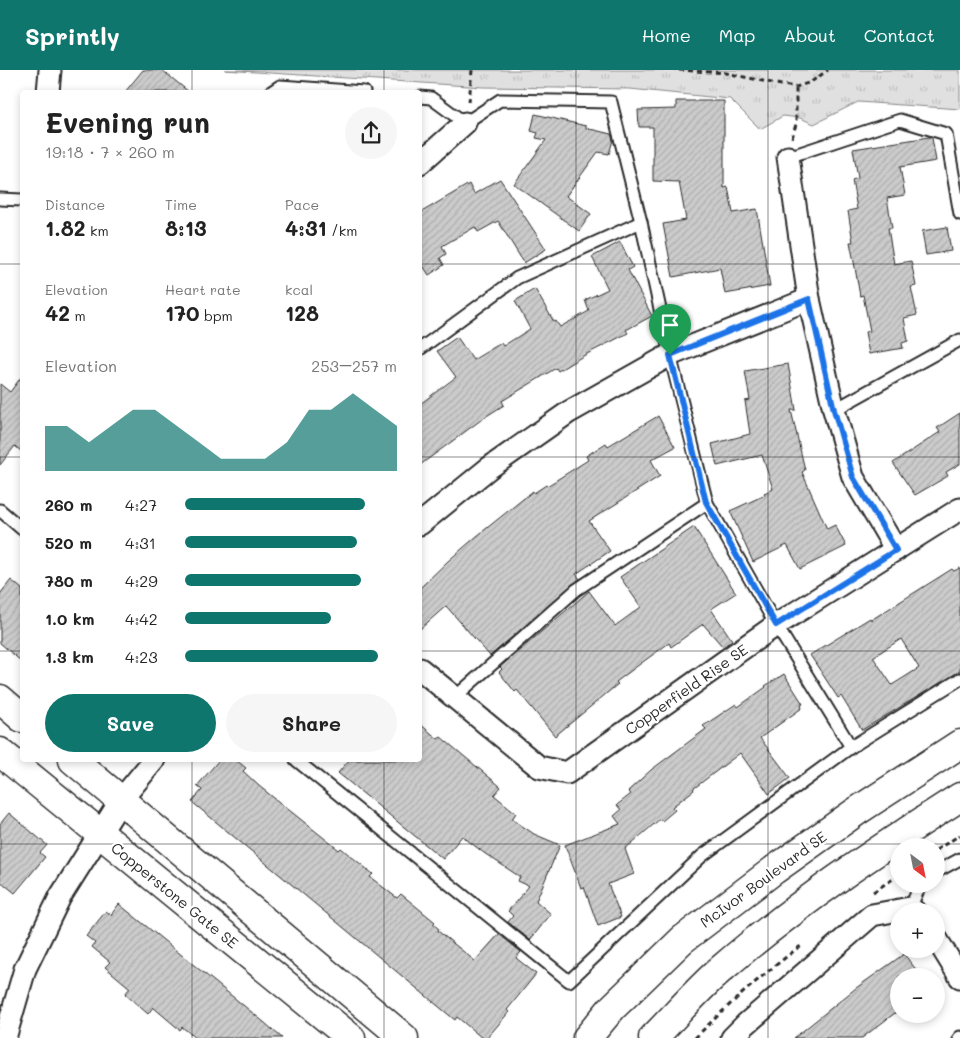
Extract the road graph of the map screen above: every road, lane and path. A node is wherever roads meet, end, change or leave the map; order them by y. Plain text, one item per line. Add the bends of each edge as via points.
1 (50, 70) edge
2 (472, 70) edge
3 (679, 70) edge
4 (828, 70) edge
5 (796, 87) junction
6 (48, 90) edge
7 (274, 90) edge
8 (336, 90) edge
9 (422, 97) edge
10 (465, 123) junction
11 (788, 157) junction
12 (422, 162) edge
13 (0, 199) edge
14 (20, 200) edge
15 (960, 214) edge
16 (641, 222) junction
17 (809, 299) junction
18 (960, 340) edge
19 (422, 348) edge
20 (670, 355) junction
21 (834, 410) junction
22 (706, 502) junction
23 (960, 509) edge
24 (0, 510) edge
25 (422, 522) edge
26 (20, 528) edge
27 (896, 550) junction
28 (776, 625) junction
29 (422, 671) edge
30 (960, 679) edge
31 (454, 698) junction
32 (0, 700) edge
33 (20, 716) edge
34 (960, 744) edge
35 (851, 747) junction
36 (0, 752) edge
37 (75, 762) edge
38 (152, 762) edge
39 (298, 762) edge
40 (960, 797) edge
41 (121, 800) junction
42 (100, 833) junction
43 (960, 835) edge
44 (945, 844) edge
45 (960, 859) edge
46 (945, 867) edge
47 (890, 913) edge
48 (945, 953) edge
49 (960, 977) edge
50 (612, 1008) junction
51 (5, 1038) edge
52 (351, 1038) edge
53 (404, 1038) edge
54 (567, 1038) edge
55 (587, 1038) edge
56 (654, 1038) edge
57 (732, 1038) edge

1 - 6 street
2 - 10 path
3 - 5 path via 726,73
4 - 5 path via 811,82
5 - 11 path via 796,124
7 - 8 lane via 280,86
9 - 10 lane via 431,98
10 - 12 street
10 - 16 lane via 500,100 611,102
11 - 15 lane via 900,120 946,134
11 - 17 street
13 - 14 lane
16 - 19 lane via 517,278
16 - 20 lane
17 - 20 street
17 - 21 street
18 - 21 lane
20 - 22 lane
20 - 25 street via 569,412 489,468
21 - 27 street via 853,477
22 - 28 lane
22 - 31 lane via 576,590
23 - 27 street, Copperfield Rise SE
24 - 26 lane
27 - 28 street, Copperfield Rise SE
28 - 31 street, Copperfield Rise SE via 567,772 538,767
28 - 35 lane
29 - 31 street, Copperfield Rise SE
30 - 35 lane
32 - 33 main road
34 - 50 main road, McIvor Boulevard SE via 774,870 682,940
35 - 39 lane via 702,856 569,981
36 - 42 main road, Copperstone Gate SE
37 - 41 main road
38 - 41 street
40 - 56 main road via 880,848 801,905 719,971
41 - 42 street
41 - 53 main road
42 - 51 street via 60,897 25,969
42 - 52 main road, Copperstone Gate SE
43 - 44 path
45 - 46 lane
47 - 57 street via 872,915
48 - 49 street
50 - 54 main road
50 - 55 main road, McIvor Boulevard SE

